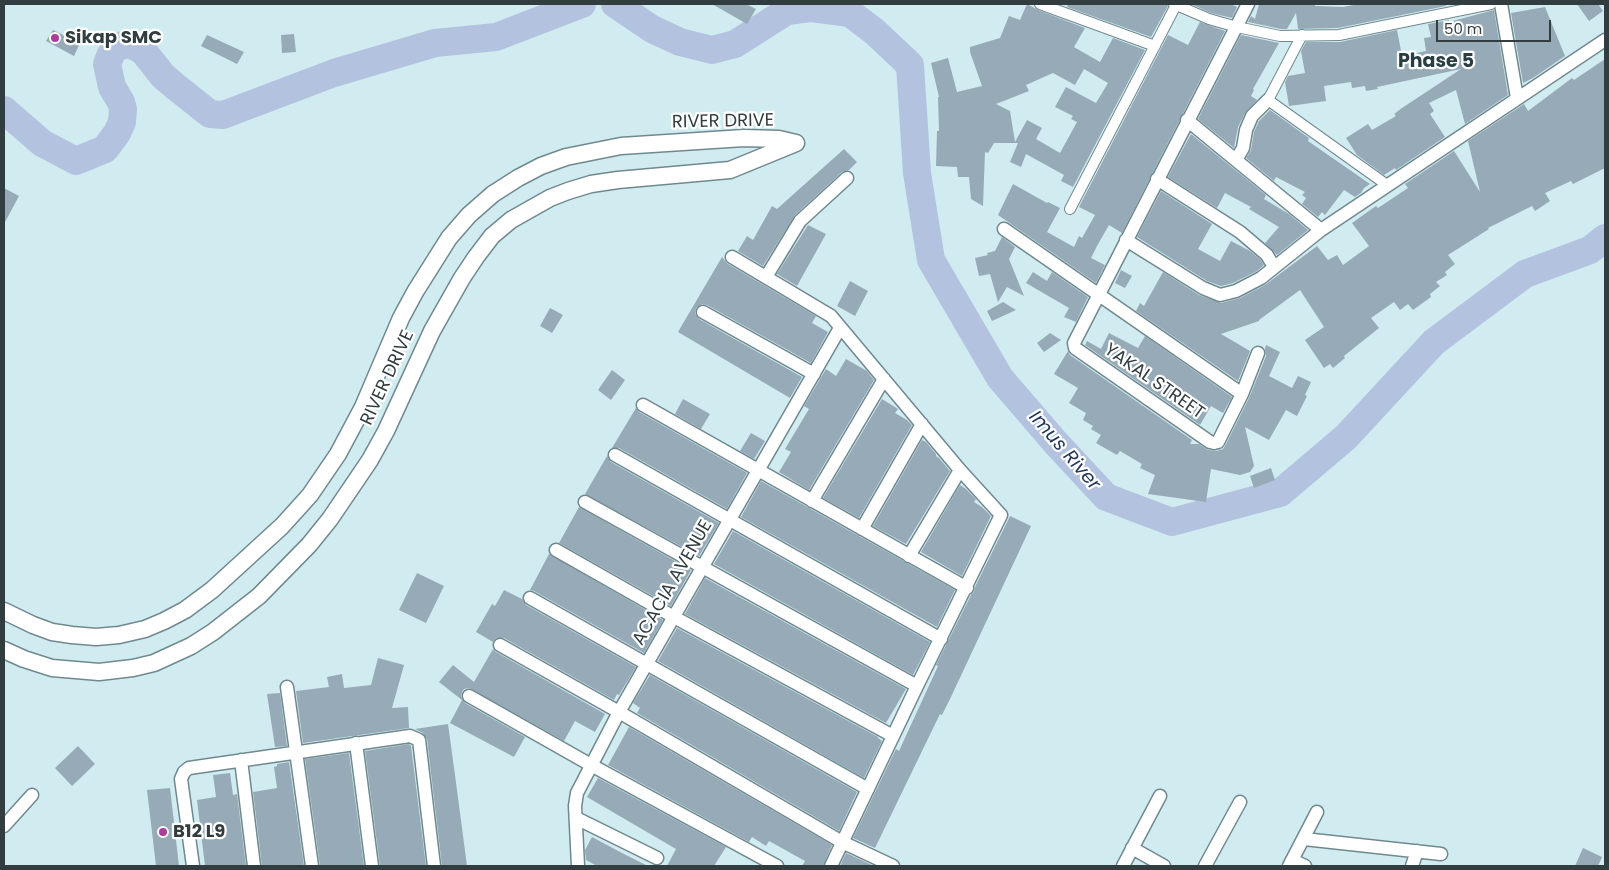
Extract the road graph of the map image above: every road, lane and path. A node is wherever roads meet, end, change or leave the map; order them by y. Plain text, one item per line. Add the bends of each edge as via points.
1 (1040, 4) edge
2 (1175, 4) edge
3 (1248, 4) edge
4 (1491, 4) edge
5 (1501, 4) edge
6 (1236, 27) junction
7 (1302, 35) junction
8 (1605, 40) edge
9 (1155, 46) junction
10 (1517, 98) junction
11 (1268, 100) junction
12 (1187, 120) junction
13 (1236, 160) junction
14 (848, 178) dead end
15 (1157, 179) junction
16 (1387, 185) junction
17 (1070, 209) dead end
18 (1004, 229) dead end
19 (1321, 230) junction
20 (1126, 240) junction
21 (732, 257) dead end
22 (1274, 267) junction
23 (766, 278) junction
24 (1099, 295) junction
25 (703, 312) dead end
26 (840, 328) junction
27 (1258, 354) dead end
28 (814, 374) junction
29 (884, 379) junction
30 (1242, 394) junction
31 (643, 405) dead end
32 (922, 424) junction
33 (615, 455) dead end
34 (758, 470) junction
35 (960, 470) junction
36 (812, 501) junction
37 (586, 502) dead end
38 (730, 520) junction
39 (862, 529) junction
40 (556, 550) dead end
41 (910, 556) junction
42 (702, 568) junction
43 (966, 588) junction
44 (530, 598) dead end
45 (4, 610) edge
46 (674, 616) junction
47 (941, 639) junction
48 (500, 645) dead end
49 (4, 650) edge
50 (646, 664) junction
51 (917, 686) junction
52 (287, 688) dead end
53 (470, 696) dead end
54 (619, 712) junction
55 (893, 736) junction
56 (356, 743) junction
57 (296, 752) junction
58 (241, 760) junction
59 (591, 765) junction
60 (868, 789) junction
61 (32, 795) dead end
62 (1160, 796) dead end
63 (1240, 802) dead end
64 (1317, 812) dead end
65 (576, 818) junction
66 (4, 826) edge
67 (1304, 839) junction
68 (842, 842) junction
69 (1132, 848) junction
70 (1417, 851) junction
71 (1440, 854) dead end
72 (657, 858) dead end
73 (1290, 863) edge
74 (193, 866) edge
75 (254, 866) edge
76 (312, 866) edge
77 (372, 866) edge
78 (434, 866) edge
79 (578, 866) edge
80 (777, 866) edge
81 (831, 866) edge
82 (893, 866) edge
83 (1123, 866) edge
84 (1164, 866) edge
85 (1205, 866) edge
86 (1305, 866) edge
87 (1412, 866) edge

1 - 9 street
2 - 6 street
2 - 9 street
3 - 6 street
4 - 7 street via 1339,35
5 - 10 street
6 - 7 street via 1280,36
6 - 12 street
7 - 11 street
8 - 10 street
9 - 17 street
10 - 16 street
11 - 13 street via 1252,116
11 - 16 street
12 - 13 street
12 - 15 street
13 - 19 street
14 - 23 street via 800,221
15 - 20 street
15 - 22 street via 1240,232 1267,255
16 - 19 street
18 - 24 street
19 - 22 street
20 - 22 street via 1203,288 1220,295 1236,291
20 - 24 street
21 - 23 street
23 - 26 street via 831,316
24 - 30 street
24 - 30 street, YAKAL STREET via 1074,343 1075,348 1210,442 1218,442
25 - 28 street
26 - 28 street, ACACIA AVENUE
26 - 29 street
27 - 30 street
28 - 34 street, ACACIA AVENUE
29 - 32 street
29 - 36 street
31 - 34 street
32 - 35 street
32 - 39 street
33 - 38 street
34 - 36 street
34 - 38 street, ACACIA AVENUE
35 - 41 street
35 - 43 street via 1001,515
36 - 39 street
37 - 42 street
38 - 42 street, ACACIA AVENUE
38 - 47 street
39 - 41 street
40 - 46 street
41 - 43 street
42 - 46 street, ACACIA AVENUE
42 - 51 street
43 - 47 street
44 - 50 street
45 - 49 street, RIVER DRIVE via 52,632 96,637 119,635 164,622 212,590 282,526 310,495 338,454 363,407 401,318 445,245 469,215 518,178 566,157 621,146 744,138 796,143 730,170 591,184 550,198 511,220 492,236 456,287 378,445 336,512 279,576 213,632 191,646 154,662 99,672 52,668
46 - 50 street, ACACIA AVENUE
46 - 55 street
47 - 51 street
48 - 54 street
50 - 54 street, ACACIA AVENUE
50 - 60 street
51 - 55 street
52 - 57 street
53 - 59 street
54 - 59 street, ACACIA AVENUE
54 - 68 street
55 - 60 street
56 - 57 street
56 - 77 street
56 - 78 street via 410,736 419,740
57 - 58 street
57 - 76 street
58 - 74 street via 189,768 184,772 181,779
58 - 75 street
59 - 65 street, ACACIA AVENUE via 577,793
59 - 80 street
60 - 68 street
61 - 66 street
62 - 69 street
63 - 85 street
64 - 67 street
65 - 72 street
65 - 79 street, ACACIA AVENUE
67 - 70 street
67 - 73 street
68 - 81 street
68 - 82 street
69 - 83 street
69 - 84 street
70 - 71 street
70 - 87 street
73 - 86 street

